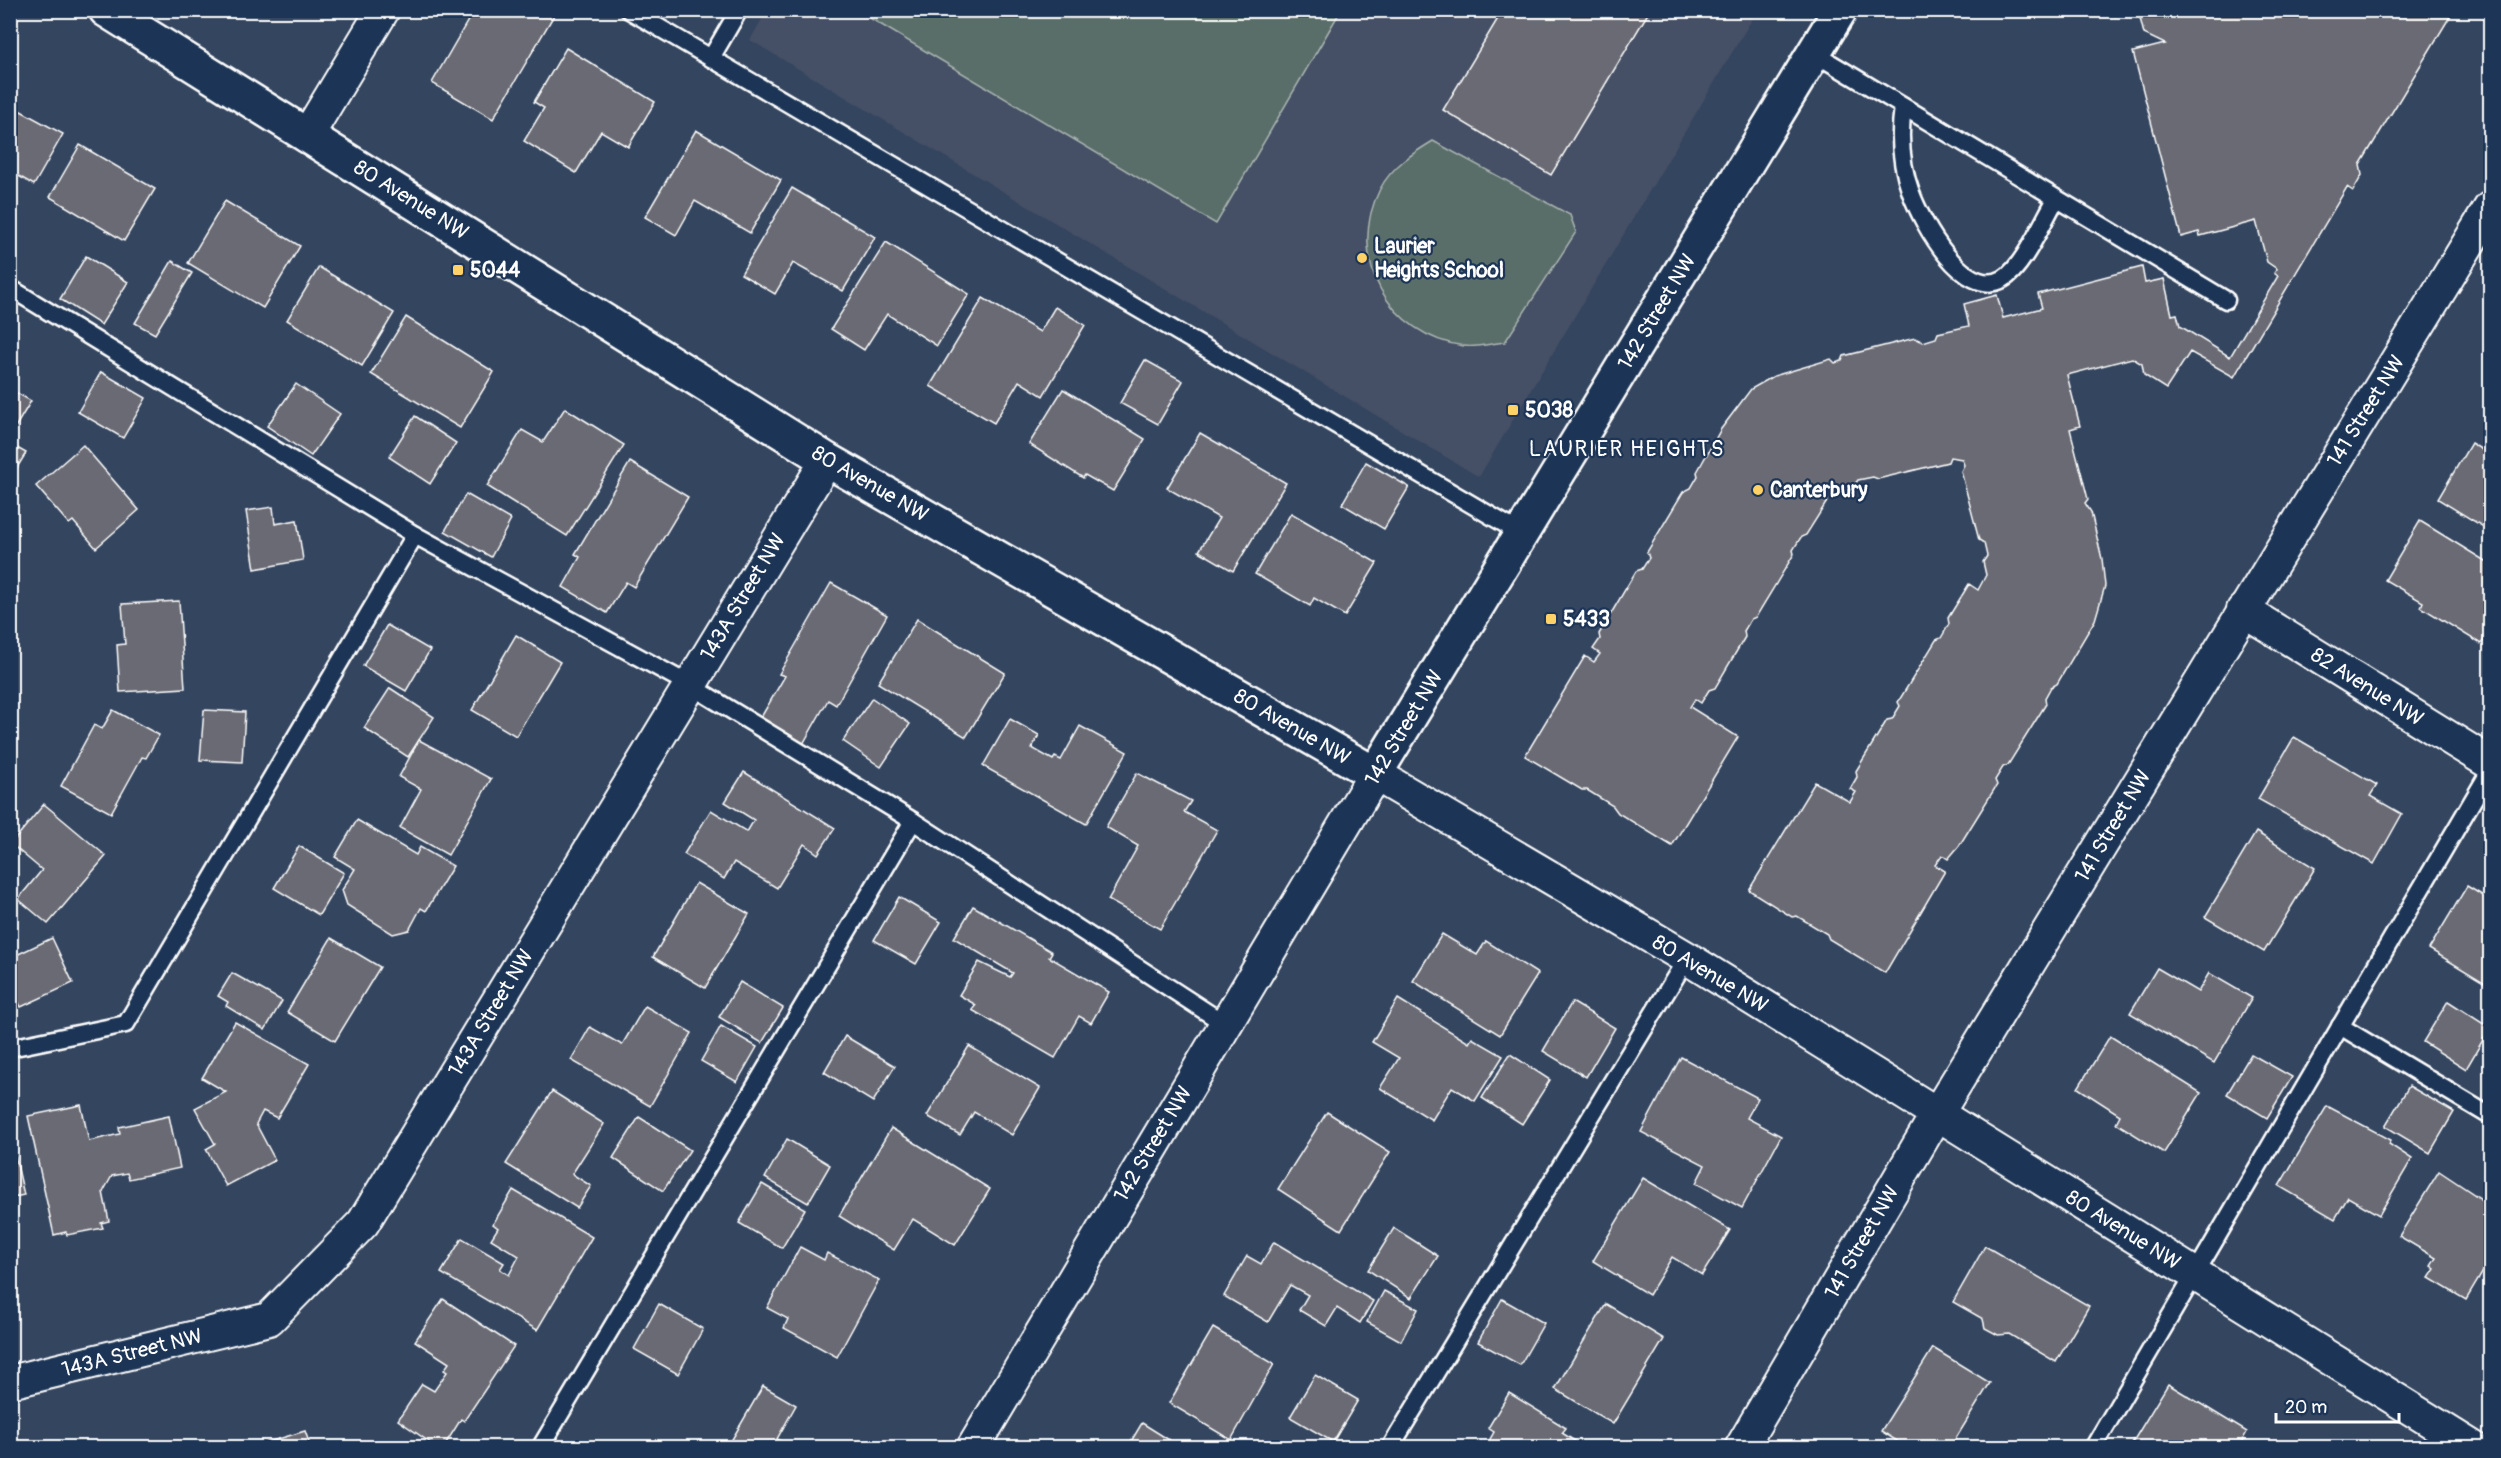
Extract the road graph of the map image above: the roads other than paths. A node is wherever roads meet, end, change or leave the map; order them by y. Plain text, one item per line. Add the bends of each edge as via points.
1 (106, 10) edge
2 (383, 10) edge
3 (629, 10) edge
4 (739, 10) edge
5 (1840, 10) edge
6 (1814, 53) junction
7 (711, 58) junction
8 (1903, 107) junction
9 (307, 136) junction
10 (2056, 198) junction
11 (2490, 208) edge
12 (10, 288) edge
13 (2226, 300) dead end
14 (827, 460) junction
15 (1522, 534) junction
16 (415, 535) junction
17 (2243, 610) junction
18 (690, 685) junction
19 (2490, 763) edge
20 (2490, 771) edge
21 (1375, 774) junction
22 (913, 821) junction
23 (1687, 958) junction
24 (1225, 1024) junction
25 (2340, 1026) junction
26 (10, 1048) edge
27 (1937, 1114) junction
28 (2490, 1116) edge
29 (2194, 1273) junction
30 (10, 1382) edge
31 (540, 1448) edge
32 (973, 1448) edge
33 (1390, 1448) edge
34 (1741, 1448) edge
35 (2093, 1448) edge
36 (2474, 1448) edge

1 - 9 street, 80 Avenue NW
2 - 9 street
3 - 7 lane
4 - 7 lane
5 - 6 street, 142 Street NW
6 - 8 lane
6 - 15 street, 142 Street NW
7 - 15 lane
8 - 10 lane
8 - 10 lane via 1900,130 1911,193 1928,229 1952,262 1973,279 1989,284 2005,278
9 - 14 street, 80 Avenue NW
10 - 13 lane
11 - 17 street, 141 Street NW
12 - 16 lane
14 - 18 street, 143A Street NW
14 - 21 street, 80 Avenue NW
15 - 21 street, 142 Street NW
16 - 18 lane
16 - 26 lane via 126,1024
17 - 19 street, 82 Avenue NW
17 - 27 street, 141 Street NW
18 - 22 lane
18 - 30 street, 143A Street NW via 363,1223 269,1319
20 - 25 lane
21 - 23 street, 80 Avenue NW
21 - 24 street, 142 Street NW
22 - 24 lane
22 - 31 lane
23 - 27 street, 80 Avenue NW
23 - 33 lane
24 - 32 street, 142 Street NW
25 - 28 lane
25 - 29 lane
27 - 29 street, 80 Avenue NW
27 - 34 street, 141 Street NW
29 - 35 lane
29 - 36 street, 80 Avenue NW

